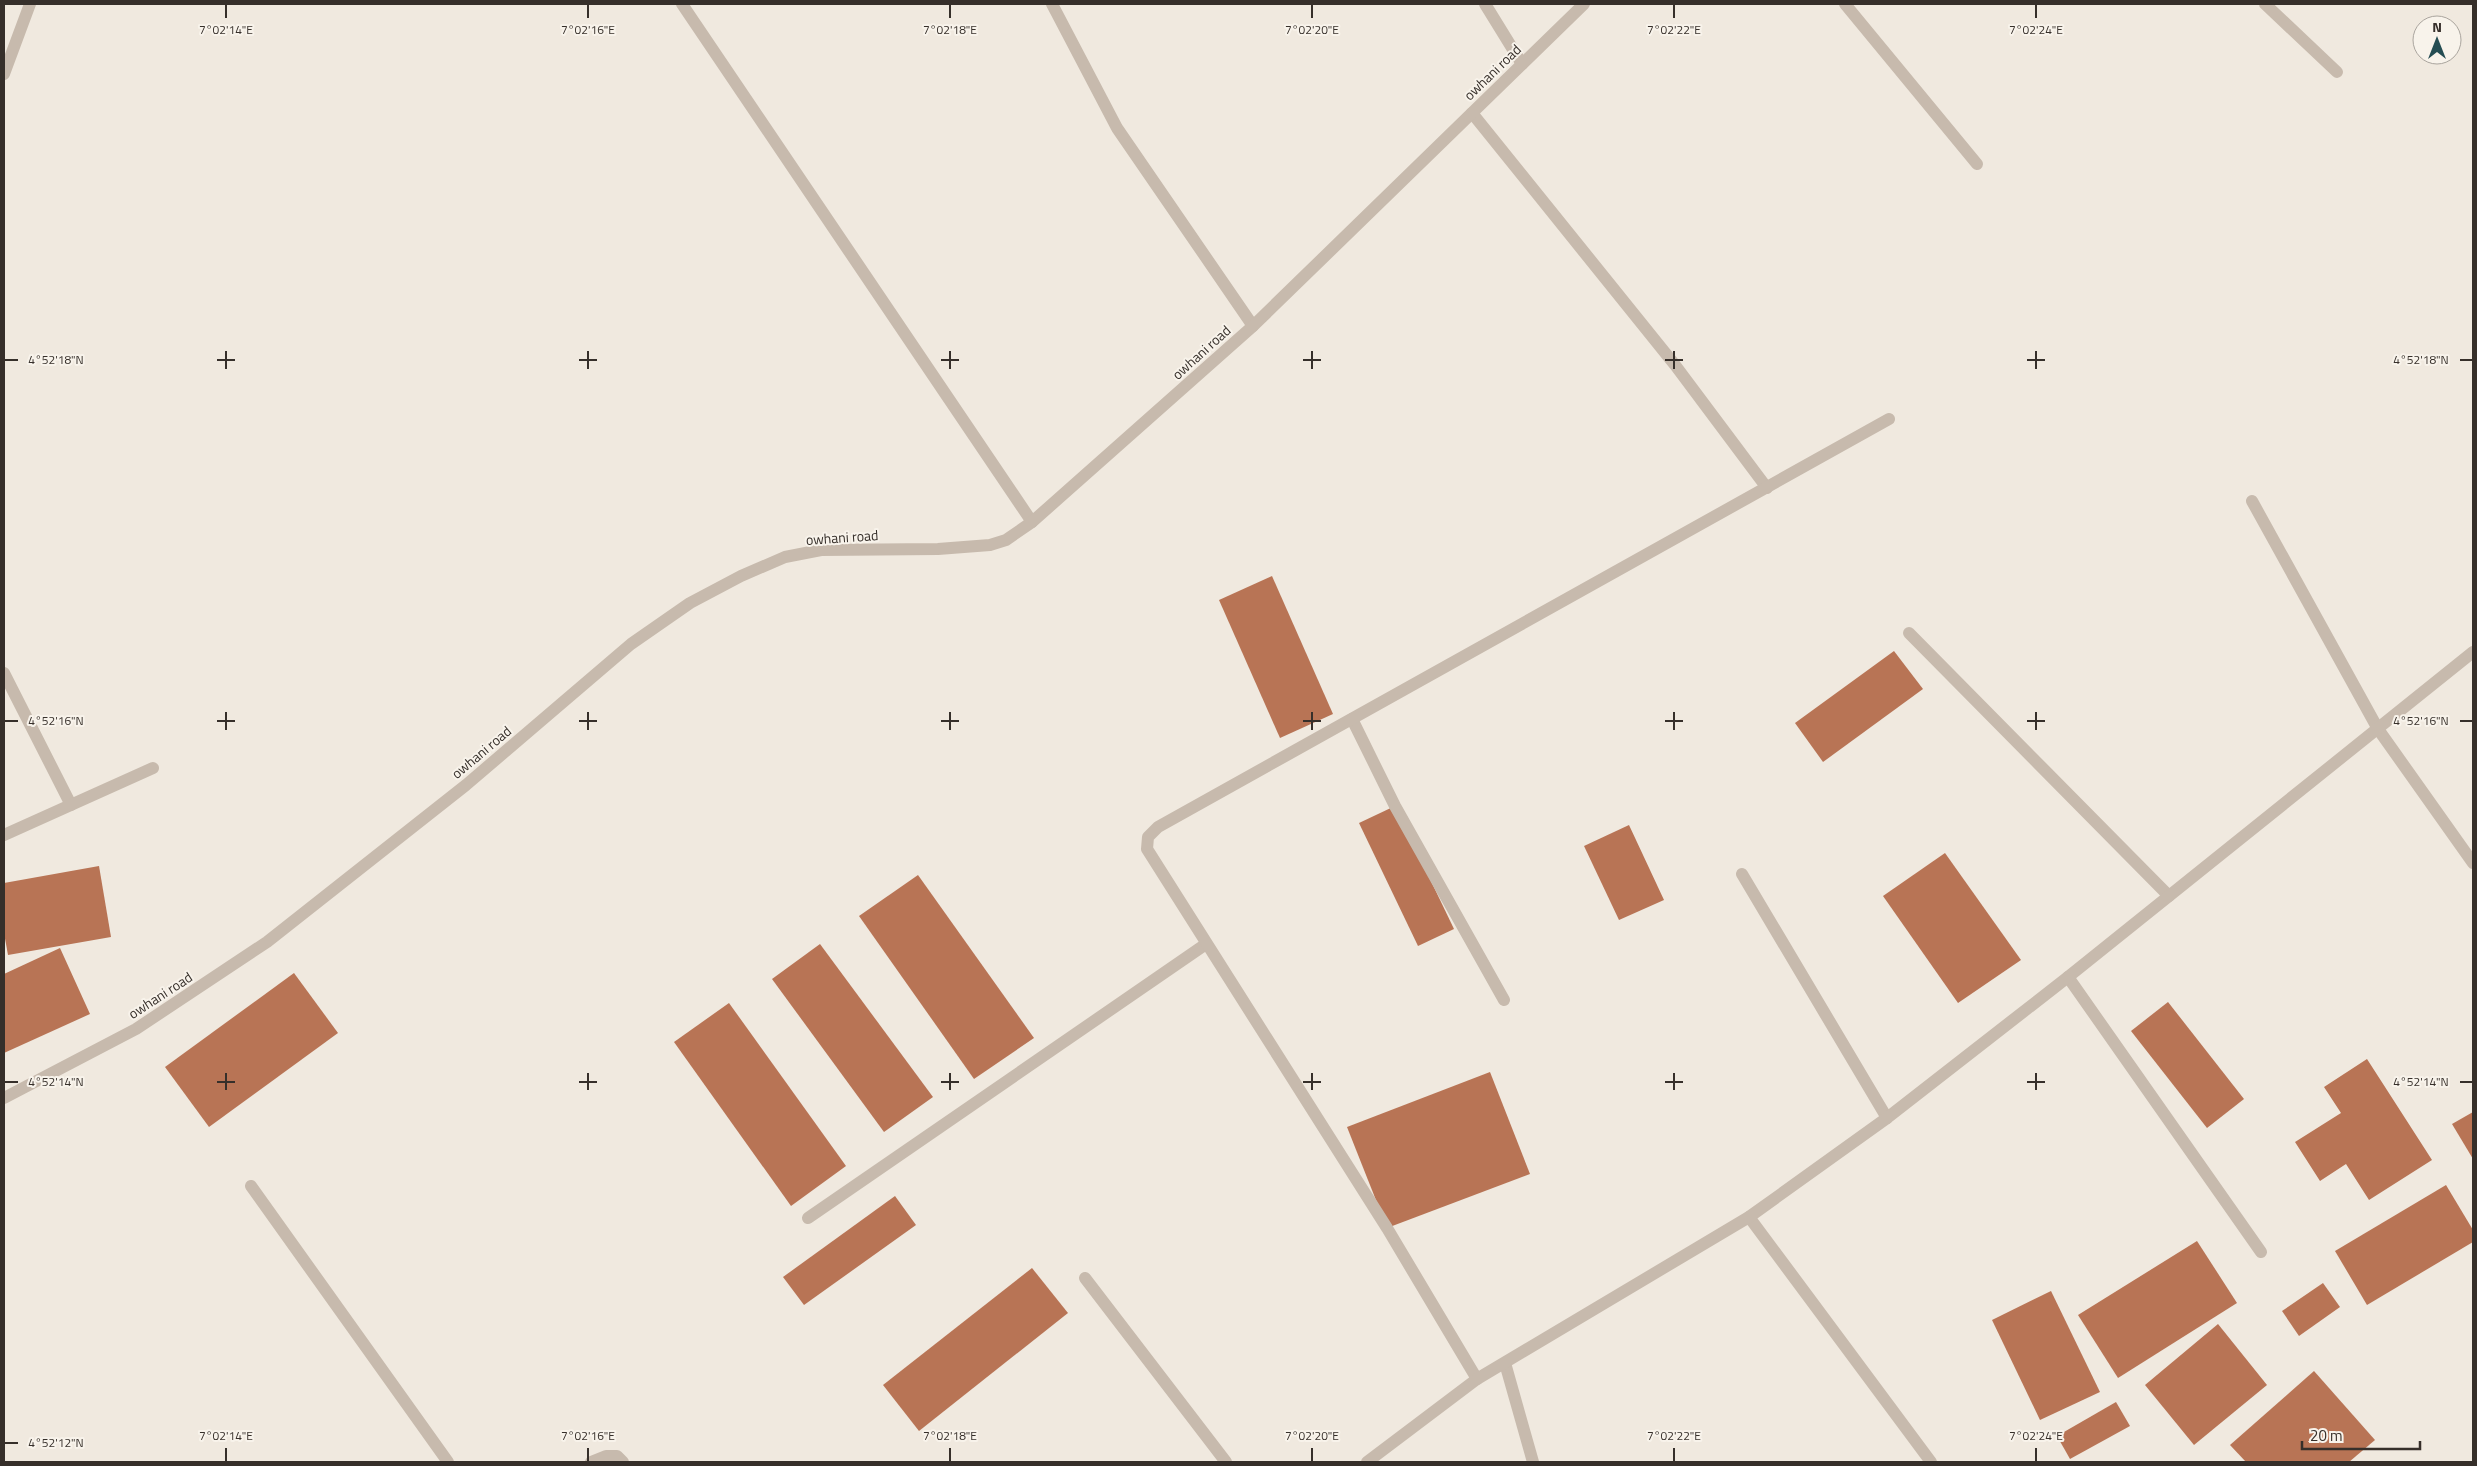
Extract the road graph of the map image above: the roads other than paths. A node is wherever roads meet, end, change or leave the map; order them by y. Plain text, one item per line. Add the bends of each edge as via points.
1 (30, 4) edge
2 (682, 4) edge
3 (1052, 4) edge
4 (1485, 4) edge
5 (1584, 4) edge
6 (1845, 4) edge
7 (2265, 4) edge
8 (1522, 64) junction
9 (2337, 72) dead end
10 (4, 74) edge
11 (1472, 113) junction
12 (1977, 164) dead end
13 (1253, 326) junction
14 (1889, 419) dead end
15 (1767, 488) junction
16 (2252, 501) dead end
17 (1032, 522) junction
18 (1909, 633) dead end
19 (2473, 652) edge
20 (4, 673) edge
21 (1352, 719) junction
22 (2378, 729) junction
23 (153, 768) dead end
24 (71, 805) junction
25 (4, 835) edge
26 (2473, 863) edge
27 (1742, 874) dead end
28 (2169, 896) junction
29 (1206, 944) junction
30 (2068, 978) junction
31 (1504, 1000) dead end
32 (4, 1098) edge
33 (1887, 1118) junction
34 (251, 1186) dead end
35 (1749, 1216) junction
36 (808, 1218) dead end
37 (2261, 1252) dead end
38 (1084, 1278) dead end
39 (1505, 1363) junction
40 (1477, 1379) junction
41 (448, 1462) edge
42 (591, 1462) edge
43 (623, 1462) edge
44 (1226, 1462) edge
45 (1367, 1462) edge
46 (1533, 1462) edge
47 (1931, 1462) edge

1 - 10 street
2 - 17 street
3 - 13 street via 1117,128
4 - 8 street
5 - 8 street, owhani road
6 - 12 street
7 - 9 street
8 - 11 street, owhani road
11 - 13 street, owhani road
11 - 15 street via 1675,365
13 - 17 street, owhani road
14 - 15 street
15 - 21 street
16 - 22 street
17 - 32 street, owhani road via 1006,540 990,545 821,550 786,557 740,576 690,603 631,644 466,785 267,942 136,1029
18 - 28 street
19 - 22 street
20 - 24 street
21 - 29 street via 1158,827 1148,836 1147,850
21 - 31 street via 1395,806
22 - 26 street
22 - 28 street
23 - 24 street
24 - 25 street
27 - 33 street
28 - 30 street
29 - 36 street
29 - 40 street via 1387,1228
30 - 33 street
30 - 37 street
33 - 35 street
34 - 41 street
35 - 39 street
35 - 47 street
38 - 44 street
39 - 40 street
39 - 46 street
40 - 45 street
42 - 43 street via 606,1456 617,1456

